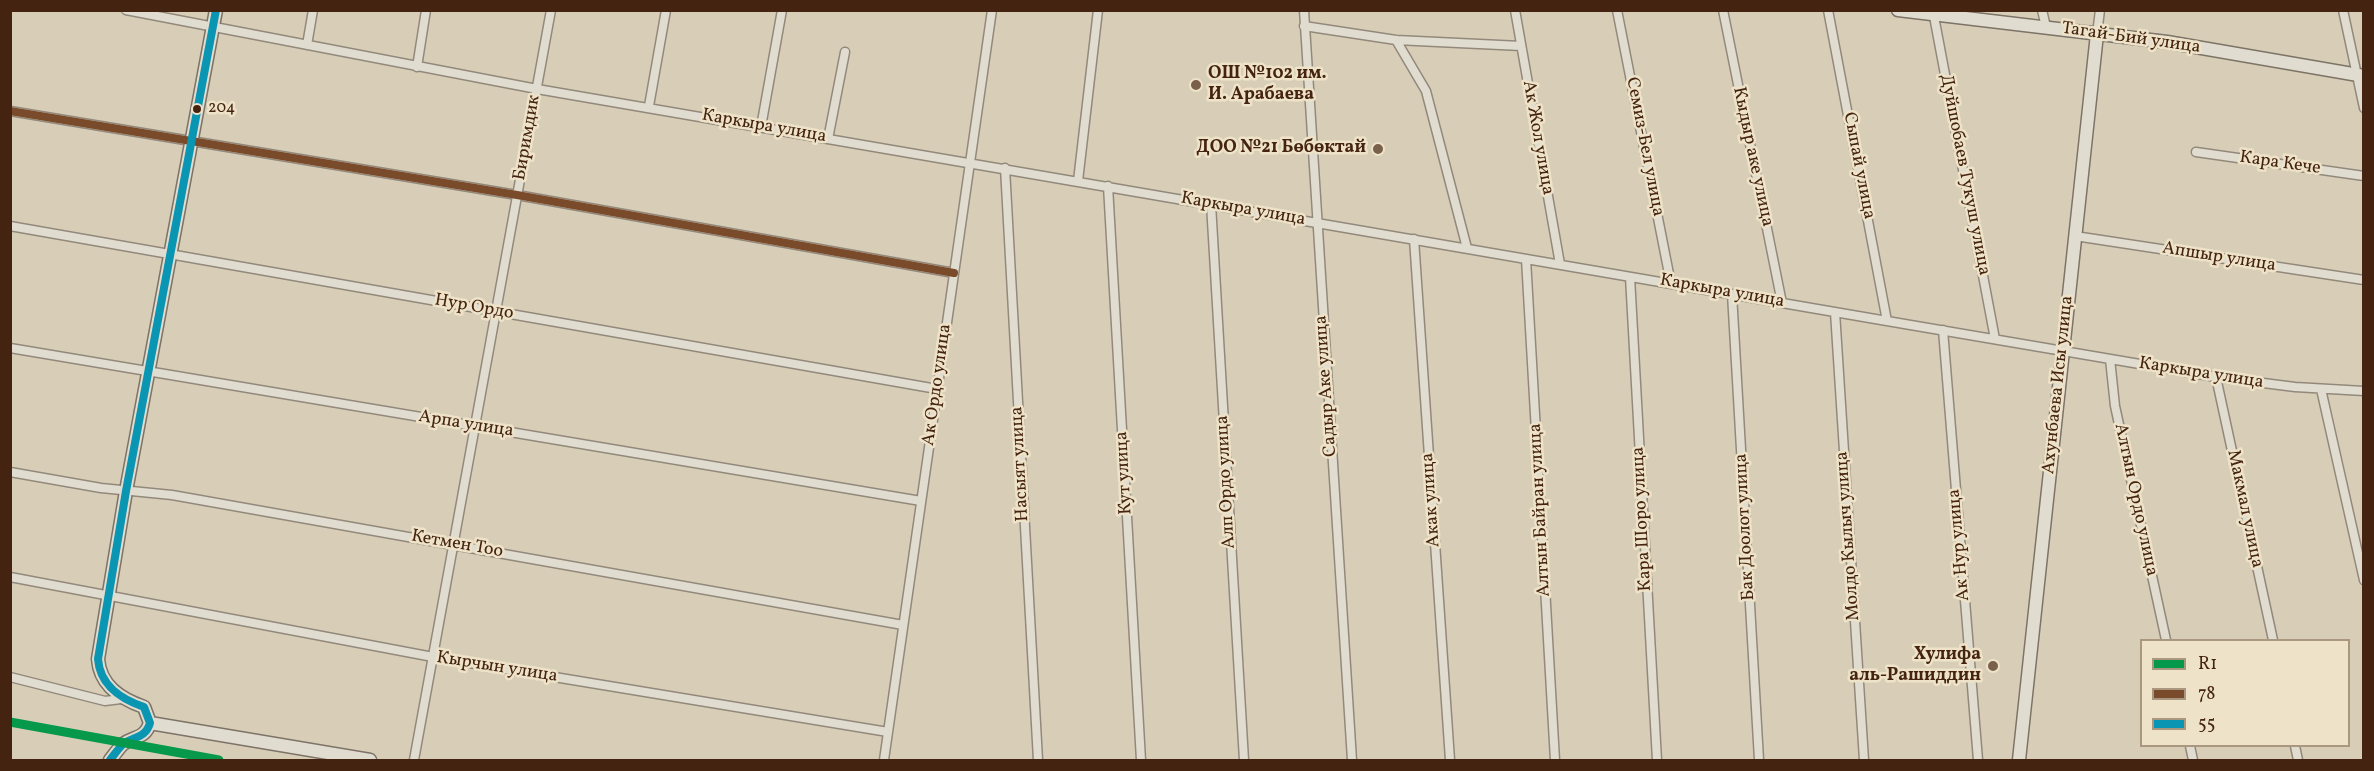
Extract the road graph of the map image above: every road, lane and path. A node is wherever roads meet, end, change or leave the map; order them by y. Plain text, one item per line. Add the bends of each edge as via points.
1 (126, 10) edge
2 (216, 10) edge
3 (313, 10) edge
4 (426, 10) edge
5 (551, 10) edge
6 (666, 10) edge
7 (782, 10) edge
8 (992, 10) edge
9 (1098, 10) edge
10 (1304, 10) edge
11 (1515, 10) edge
12 (1617, 10) edge
13 (1723, 10) edge
14 (1828, 10) edge
15 (1898, 10) edge
16 (2042, 10) edge
17 (2100, 10) edge
18 (2343, 10) edge
19 (1934, 13) edge
20 (1304, 26) junction
21 (213, 27) junction
22 (2046, 27) junction
23 (2097, 34) junction
24 (1396, 40) junction
25 (307, 45) junction
26 (1521, 46) junction
27 (845, 52) dead end
28 (417, 67) junction
29 (2360, 76) edge
30 (537, 89) junction
31 (649, 106) junction
32 (2364, 108) edge
33 (10, 111) edge
34 (761, 127) junction
35 (828, 139) junction
36 (191, 142) junction
37 (2196, 152) dead end
38 (970, 163) junction
39 (1005, 168) junction
40 (2364, 176) edge
41 (1078, 182) junction
42 (1108, 186) junction
43 (518, 195) junction
44 (1210, 204) junction
45 (1317, 223) junction
46 (10, 226) edge
47 (2075, 236) junction
48 (1414, 239) junction
49 (1467, 248) junction
50 (170, 255) junction
51 (1526, 259) junction
52 (1560, 264) junction
53 (954, 273) junction
54 (1630, 277) junction
55 (2364, 280) edge
56 (1671, 284) junction
57 (1732, 294) junction
58 (1782, 303) junction
59 (495, 312) junction
60 (1835, 312) junction
61 (1887, 321) junction
62 (1943, 330) junction
63 (1995, 339) junction
64 (10, 348) edge
65 (2062, 350) junction
66 (2110, 359) junction
67 (148, 372) junction
68 (2216, 377) junction
69 (937, 389) junction
70 (2321, 389) junction
71 (2364, 391) edge
72 (474, 427) junction
73 (10, 472) edge
74 (126, 491) junction
75 (921, 501) junction
76 (453, 544) junction
77 (10, 577) edge
78 (2364, 580) edge
79 (108, 596) junction
80 (903, 625) junction
81 (2166, 639) edge
82 (2273, 639) edge
83 (433, 657) junction
84 (10, 677) edge
85 (121, 699) junction
86 (150, 723) junction
87 (888, 732) junction
88 (110, 760) edge
89 (370, 760) edge
90 (414, 760) edge
91 (884, 760) edge
92 (1038, 760) edge
93 (1141, 760) edge
94 (1244, 760) edge
95 (1352, 760) edge
96 (1450, 760) edge
97 (1555, 760) edge
98 (1657, 760) edge
99 (1759, 760) edge
100 (1864, 760) edge
101 (1978, 760) edge
102 (2019, 760) edge

1 - 21 street, Каркыра улица
2 - 21 street
3 - 25 street
4 - 28 street
5 - 30 street, Биримдик
6 - 31 street
7 - 34 street
8 - 38 street, Ак Ордо улица
9 - 41 street
10 - 20 street, Садыр Аке улица
11 - 26 street, Ак Жол улица
12 - 56 street, Семиз-Бел улица
13 - 58 street, Кыдыр аке улица
14 - 61 street, Сыпай улица
15 - 19 street, Тагай-Бий улица
16 - 22 street
17 - 23 street, Ахунбаева Исы улица
18 - 29 street
19 - 22 street, Тагай-Бий улица
19 - 63 street, Дуйшобаев Тукуш улица
20 - 24 street
20 - 45 street, Садыр Аке улица
21 - 25 street, Каркыра улица
21 - 36 street
22 - 23 street, Тагай-Бий улица
23 - 29 street, Тагай-Бий улица via 2167,42
23 - 47 street, Ахунбаева Исы улица
24 - 26 street
24 - 49 street via 1426,91
25 - 28 street, Каркыра улица
26 - 52 street, Ак Жол улица
27 - 35 street
28 - 30 street, Каркыра улица
29 - 32 street
30 - 31 street, Каркыра улица
30 - 43 street, Биримдик
31 - 34 street, Каркыра улица
33 - 36 street
34 - 35 street, Каркыра улица
35 - 38 street, Каркыра улица
36 - 43 street
36 - 50 street
37 - 40 street, Кара Кече
38 - 39 street, Каркыра улица
38 - 53 street, Ак Ордо улица
39 - 41 street, Каркыра улица
39 - 92 street, Насыят улица
41 - 42 street, Каркыра улица
42 - 44 street, Каркыра улица
42 - 93 street, Кут улица
43 - 53 street
43 - 59 street, Биримдик
44 - 45 street, Каркыра улица
44 - 94 street, Алп Ордо улица
45 - 48 street, Каркыра улица
45 - 95 street, Садыр Аке улица
46 - 50 street, Нур Ордо
47 - 55 street, Апшыр улица
47 - 65 street, Ахунбаева Исы улица
48 - 49 street, Каркыра улица
48 - 96 street, Акак улица
49 - 51 street, Каркыра улица
50 - 59 street, Нур Ордо
50 - 67 street
51 - 52 street, Каркыра улица
51 - 97 street, Алтын Байран улица
52 - 54 street, Каркыра улица
53 - 69 street, Ак Ордо улица
54 - 56 street, Каркыра улица
54 - 98 street, Кара Шоро улица
56 - 57 street, Каркыра улица
57 - 58 street, Каркыра улица
57 - 99 street, Бак Доолот улица
58 - 60 street, Каркыра улица
59 - 69 street, Нур Ордо
59 - 72 street, Биримдик
60 - 61 street, Каркыра улица
60 - 100 street, Молдо Кылыч улица
61 - 62 street, Каркыра улица
62 - 63 street, Каркыра улица
62 - 101 street, Ак Нур улица
63 - 65 street, Каркыра улица
64 - 67 street, Арпа улица
65 - 66 street, Каркыра улица
65 - 102 street, Ахунбаева Исы улица
66 - 68 street, Каркыра улица
66 - 81 street, Алтын Ордо улица via 2115,406
67 - 72 street, Арпа улица
67 - 74 street
68 - 70 street, Каркыра улица
68 - 82 street, Макмал улица
69 - 75 street, Ак Ордо улица
70 - 71 street, Каркыра улица
70 - 78 street
72 - 75 street, Арпа улица
72 - 76 street, Биримдик
73 - 74 street, Кетмен Тоо
74 - 76 street, Кетмен Тоо via 172,495
74 - 79 street
75 - 80 street, Ак Ордо улица
76 - 80 street, Кетмен Тоо
76 - 83 street, Биримдик
77 - 79 street, Кырчын улица
79 - 83 street, Кырчын улица
79 - 85 street via 99,669
80 - 87 street, Ак Ордо улица
83 - 87 street, Кырчын улица
83 - 90 street, Биримдик
84 - 85 street via 105,701
85 - 86 street via 144,707
86 - 88 street via 148,731 125,742
86 - 89 street
87 - 91 street, Ак Ордо улица

